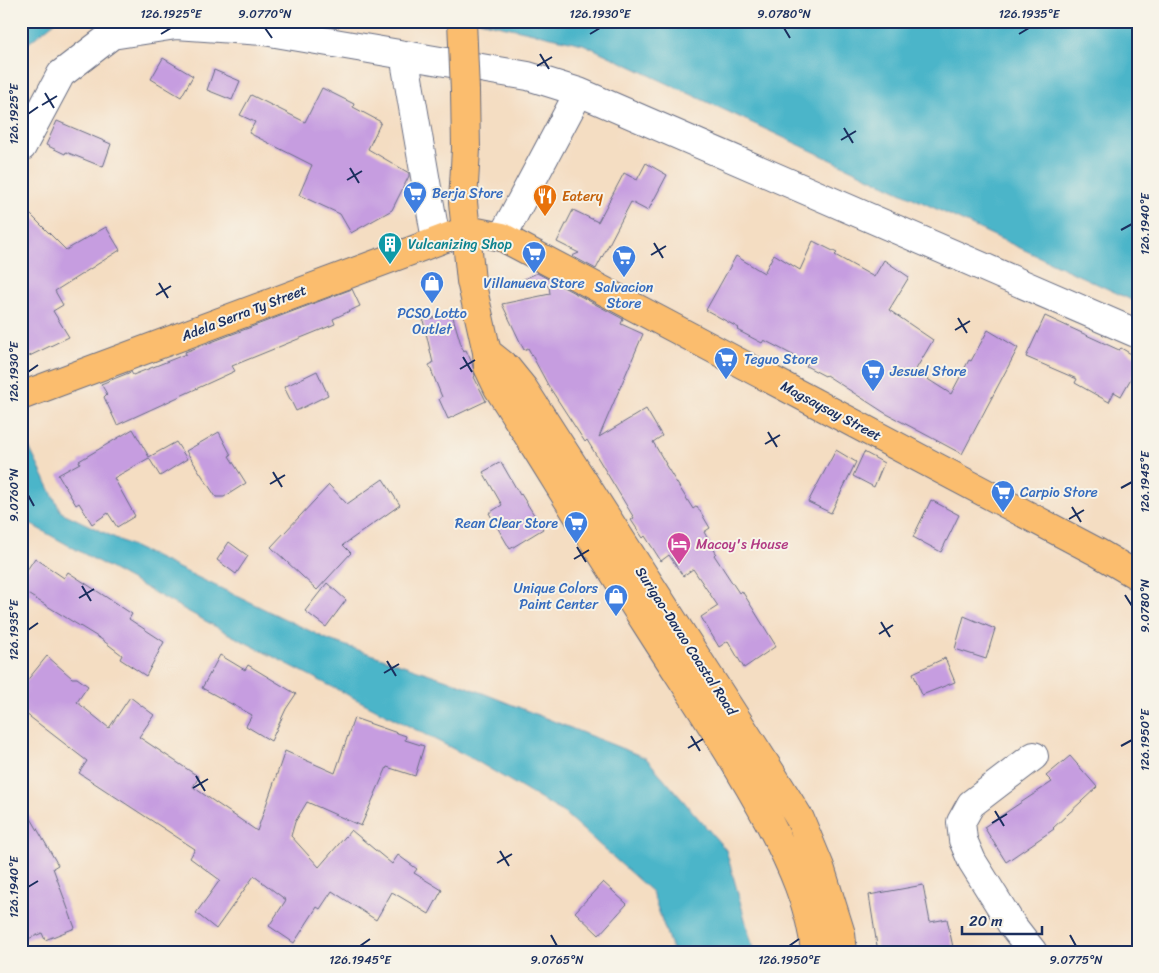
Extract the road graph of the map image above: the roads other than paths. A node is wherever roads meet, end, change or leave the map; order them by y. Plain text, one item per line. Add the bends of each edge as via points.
1 (462, 21) edge
2 (404, 55) junction
3 (578, 92) junction
4 (22, 147) edge
5 (467, 230) junction
6 (502, 236) junction
7 (436, 240) junction
8 (1138, 334) edge
9 (487, 352) junction
10 (21, 396) edge
11 (1138, 576) edge
12 (1034, 756) dead end
13 (782, 790) junction
14 (758, 802) junction
15 (816, 952) edge
16 (843, 952) edge
17 (1033, 952) edge

1 - 5 main road, Surigao-Davao Coastal Road, bridge via 466,148 463,202
2 - 3 street via 528,76
2 - 4 street via 264,31 176,25 112,35 61,74
2 - 7 street
3 - 6 street
3 - 8 street
5 - 6 main road, Magsaysay Street
5 - 7 main road, Adela Serra Ty Street
5 - 9 main road, Surigao-Davao Coastal Road via 471,282
6 - 11 main road, Magsaysay Street
7 - 10 main road, Adela Serra Ty Street
9 - 13 main road, Surigao-Davao Coastal Road via 507,368 524,389
9 - 14 main road, Surigao-Davao Coastal Road via 488,367 498,388
12 - 17 street via 971,804 961,822 963,840 972,861
13 - 14 main road
13 - 16 main road, Surigao-Davao Coastal Road via 800,819 820,867 841,934
14 - 15 main road, Surigao-Davao Coastal Road via 799,884

